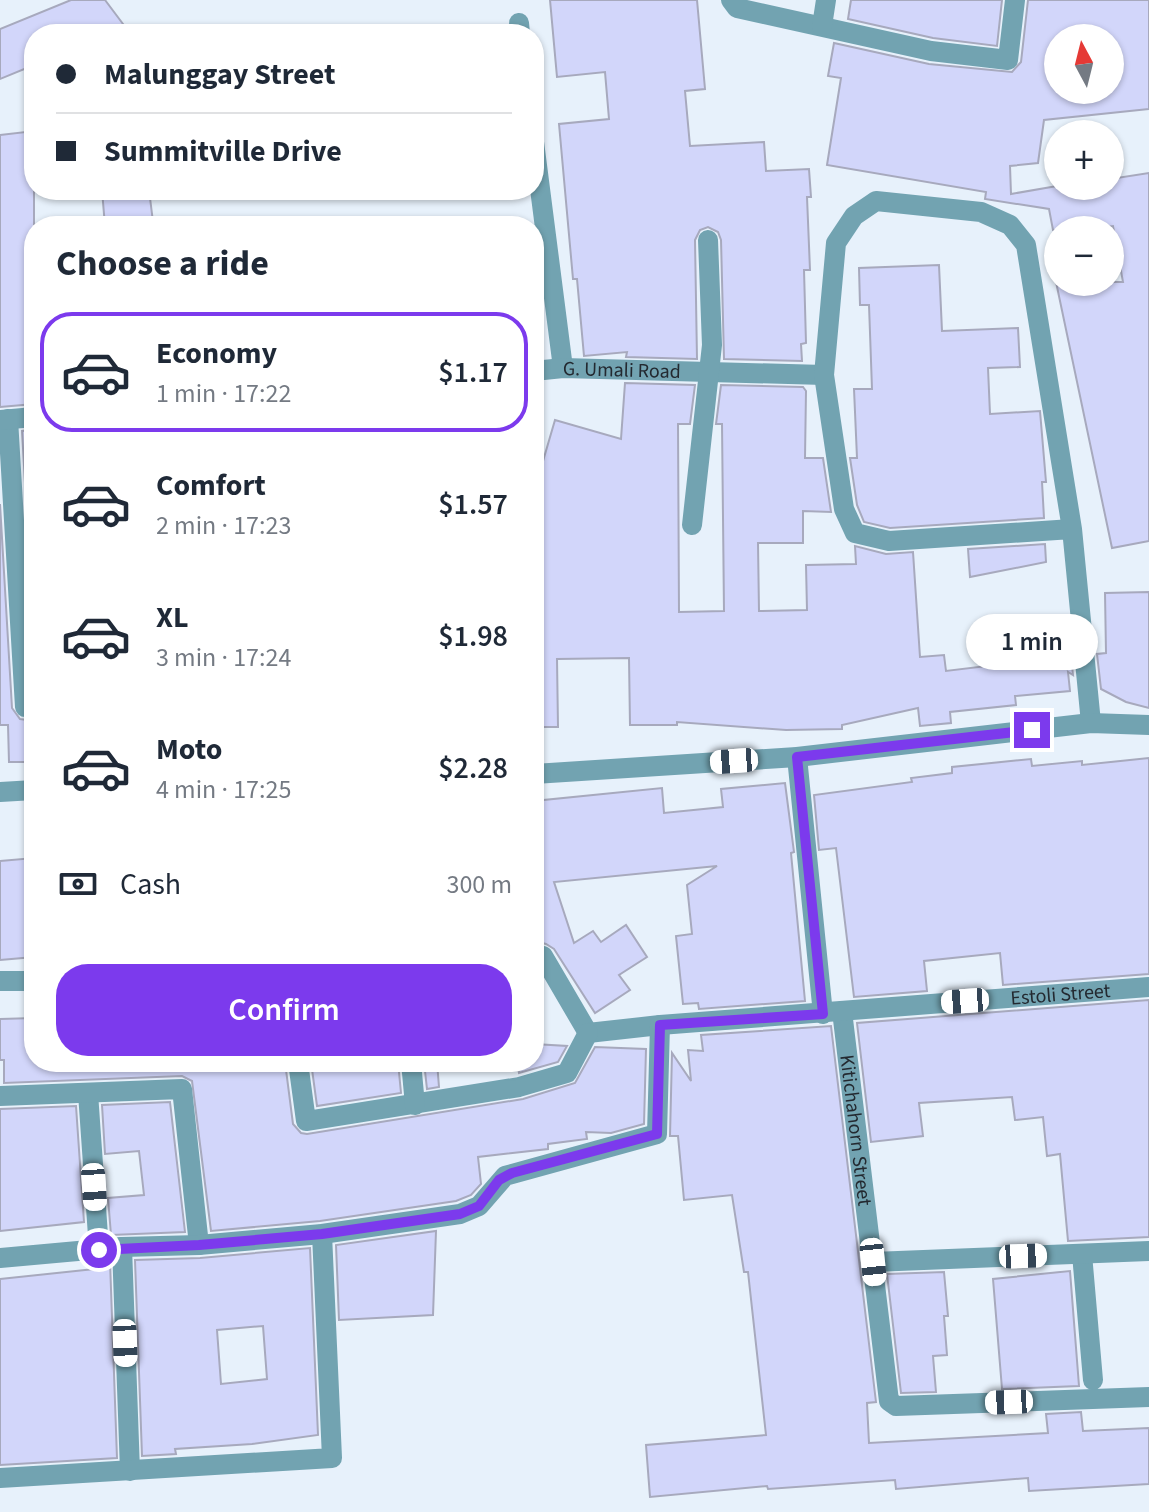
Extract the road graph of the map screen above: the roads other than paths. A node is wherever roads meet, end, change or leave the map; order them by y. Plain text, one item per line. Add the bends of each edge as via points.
1 (731, 0) edge
2 (826, 0) edge
3 (1015, 0) edge
4 (822, 26) junction
5 (544, 220) edge
6 (708, 240) dead end
7 (563, 368) junction
8 (544, 370) edge
9 (709, 372) junction
10 (824, 375) junction
11 (24, 418) edge
12 (4, 420) edge
13 (692, 525) dead end
14 (1072, 529) junction
15 (24, 693) edge
16 (1091, 723) junction
17 (1149, 725) edge
18 (797, 757) junction
19 (544, 773) edge
20 (24, 791) edge
21 (0, 792) edge
22 (544, 958) edge
23 (0, 981) edge
24 (24, 981) edge
25 (1149, 987) edge
26 (832, 1012) junction
27 (660, 1025) junction
28 (588, 1033) junction
29 (299, 1072) edge
30 (412, 1072) edge
31 (88, 1093) junction
32 (0, 1096) edge
33 (415, 1105) junction
34 (322, 1234) junction
35 (199, 1245) junction
36 (122, 1247) junction
37 (99, 1250) junction
38 (1149, 1251) edge
39 (1082, 1254) junction
40 (0, 1258) edge
41 (873, 1262) junction
42 (1093, 1380) dead end
43 (1149, 1397) edge
44 (130, 1471) junction
45 (0, 1478) edge

1 - 4 street via 737,8
2 - 4 street
3 - 4 street via 1008,60 931,51
5 - 7 street
6 - 9 street via 713,334
7 - 8 street, G. Umali Road
7 - 9 street, G. Umali Road
9 - 10 street, G. Umali Road
9 - 13 street
10 - 14 street via 844,509 855,533 889,541
10 - 14 street via 836,243 854,216 876,201 981,212 1010,225 1026,245
11 - 12 street
12 - 15 street
14 - 16 street
16 - 17 street
16 - 18 street
18 - 19 street
18 - 26 street, Kitichahorn Street
20 - 21 street
22 - 28 street
23 - 24 street
25 - 26 street, Estoli Street
26 - 27 street, Estoli Street
26 - 41 street, Kitichahorn Street
27 - 28 street, Estoli Street
27 - 34 street via 657,1134 512,1173 499,1180 479,1206 460,1214
28 - 33 street via 567,1073
29 - 33 street via 306,1121
30 - 33 street
31 - 32 street
31 - 35 street via 182,1089
31 - 37 street
34 - 35 street
34 - 44 street via 332,1458
35 - 36 street
36 - 37 street
36 - 44 street
37 - 40 street
38 - 39 street
39 - 41 street
39 - 42 street
41 - 43 street, Kitichahorn Street via 887,1391 896,1406
44 - 45 street

